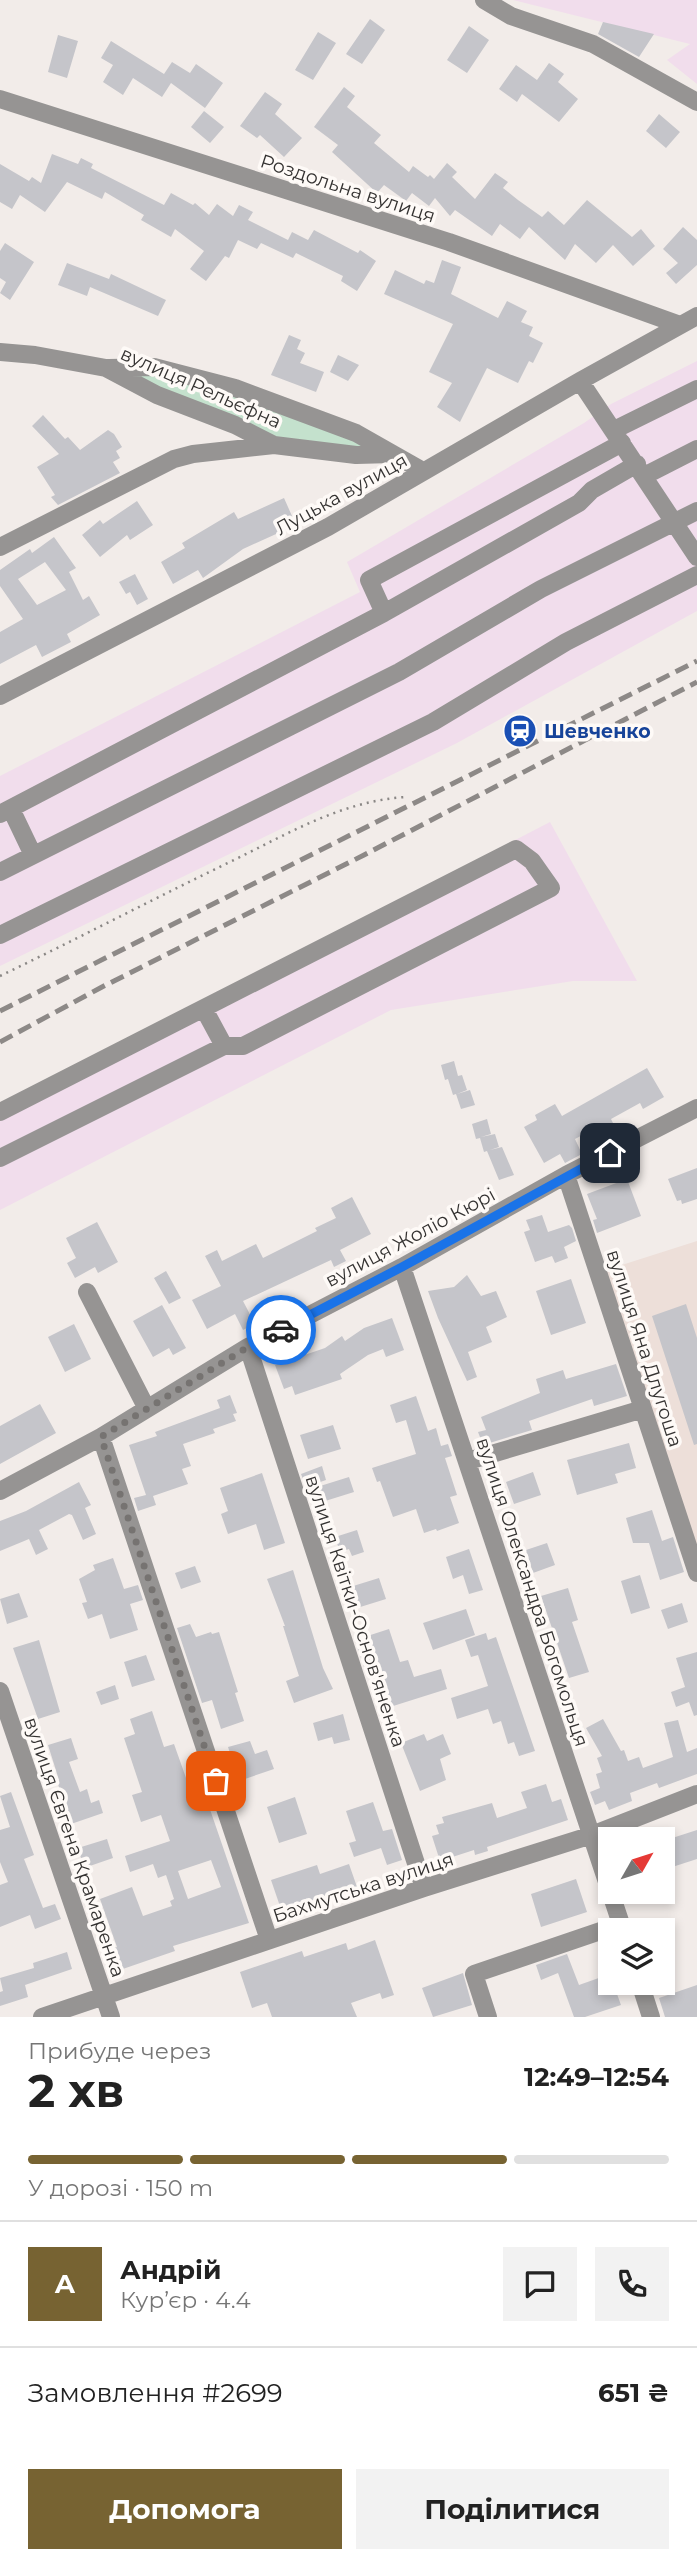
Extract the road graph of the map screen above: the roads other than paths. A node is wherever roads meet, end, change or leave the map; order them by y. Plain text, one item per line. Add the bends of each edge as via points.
1 (484, 0) edge
2 (0, 99) edge
3 (697, 102) edge
4 (697, 316) edge
5 (680, 325) junction
6 (0, 352) edge
7 (106, 368) junction
8 (580, 381) junction
9 (697, 389) edge
10 (618, 436) junction
11 (274, 445) junction
12 (697, 449) edge
13 (393, 454) junction
14 (640, 470) junction
15 (424, 471) junction
16 (697, 511) edge
17 (674, 522) junction
18 (0, 547) edge
19 (697, 557) edge
20 (697, 575) edge
21 (384, 613) junction
22 (0, 696) edge
23 (5, 811) edge
24 (33, 855) junction
25 (0, 872) edge
26 (0, 935) edge
27 (204, 1009) junction
28 (224, 1046) junction
29 (697, 1108) edge
30 (0, 1112) edge
31 (0, 1158) edge
32 (566, 1175) junction
33 (402, 1267) junction
34 (87, 1292) dead end
35 (248, 1347) junction
36 (147, 1409) junction
37 (643, 1409) junction
38 (101, 1437) junction
39 (468, 1461) junction
40 (0, 1491) edge
41 (696, 1567) edge
42 (0, 1691) edge
43 (697, 1794) edge
44 (592, 1835) junction
45 (424, 1888) junction
46 (619, 1918) edge
47 (598, 1935) edge
48 (269, 1940) junction
49 (644, 1995) edge
50 (104, 1997) junction
51 (42, 2017) edge
52 (111, 2017) edge
53 (488, 2017) edge
54 (651, 2017) edge

1 - 3 street via 511,16 593,44
2 - 5 street, Роздольна вулиця via 449,242
4 - 5 street, Луцька вулиця
5 - 8 street, Луцька вулиця
6 - 7 street, вулиця Рельєфна
7 - 11 street, вулиця Рельєфна
7 - 13 street via 154,367 236,388 356,433
8 - 10 street
8 - 15 street, Луцька вулиця
9 - 10 street
10 - 14 street
10 - 21 street via 369,580
11 - 13 street, вулиця Рельєфна via 356,455
11 - 18 street via 174,459
12 - 14 street
13 - 15 street
14 - 17 street
14 - 21 street via 592,490 579,503
15 - 22 street, Луцька вулиця via 328,527
16 - 17 street
17 - 19 street
17 - 24 street via 541,589 399,672
20 - 26 street via 566,642 433,722
21 - 23 street
23 - 24 street
24 - 25 street
27 - 28 street
27 - 28 street via 516,849 532,860 551,888 243,1046
27 - 30 street
28 - 31 street
29 - 32 street, вулиця Жоліо Кюрі
32 - 33 street, вулиця Жоліо Кюрі
32 - 37 street, вулиця Яна Длугоша
33 - 35 street, вулиця Жоліо Кюрі
33 - 39 street, вулиця Олександра Богомольця
34 - 36 street
35 - 36 street, вулиця Жоліо Кюрі
35 - 45 street, вулиця Квітки-Основ'яненка
36 - 38 street, вулиця Жоліо Кюрі
37 - 39 street
37 - 41 street, вулиця Яна Длугоша
38 - 40 street, вулиця Жоліо Кюрі
38 - 48 street
39 - 44 street, вулиця Олександра Богомольця
42 - 50 street, вулиця Євгена Крамаренка
43 - 44 street, Бахмутська вулиця
44 - 45 street, Бахмутська вулиця
44 - 46 street, вулиця Олександра Богомольця
45 - 48 street, Бахмутська вулиця
47 - 53 street via 474,1975
48 - 50 street, Бахмутська вулиця
49 - 54 street
50 - 51 street, Бахмутська вулиця
50 - 52 street, вулиця Євгена Крамаренка

